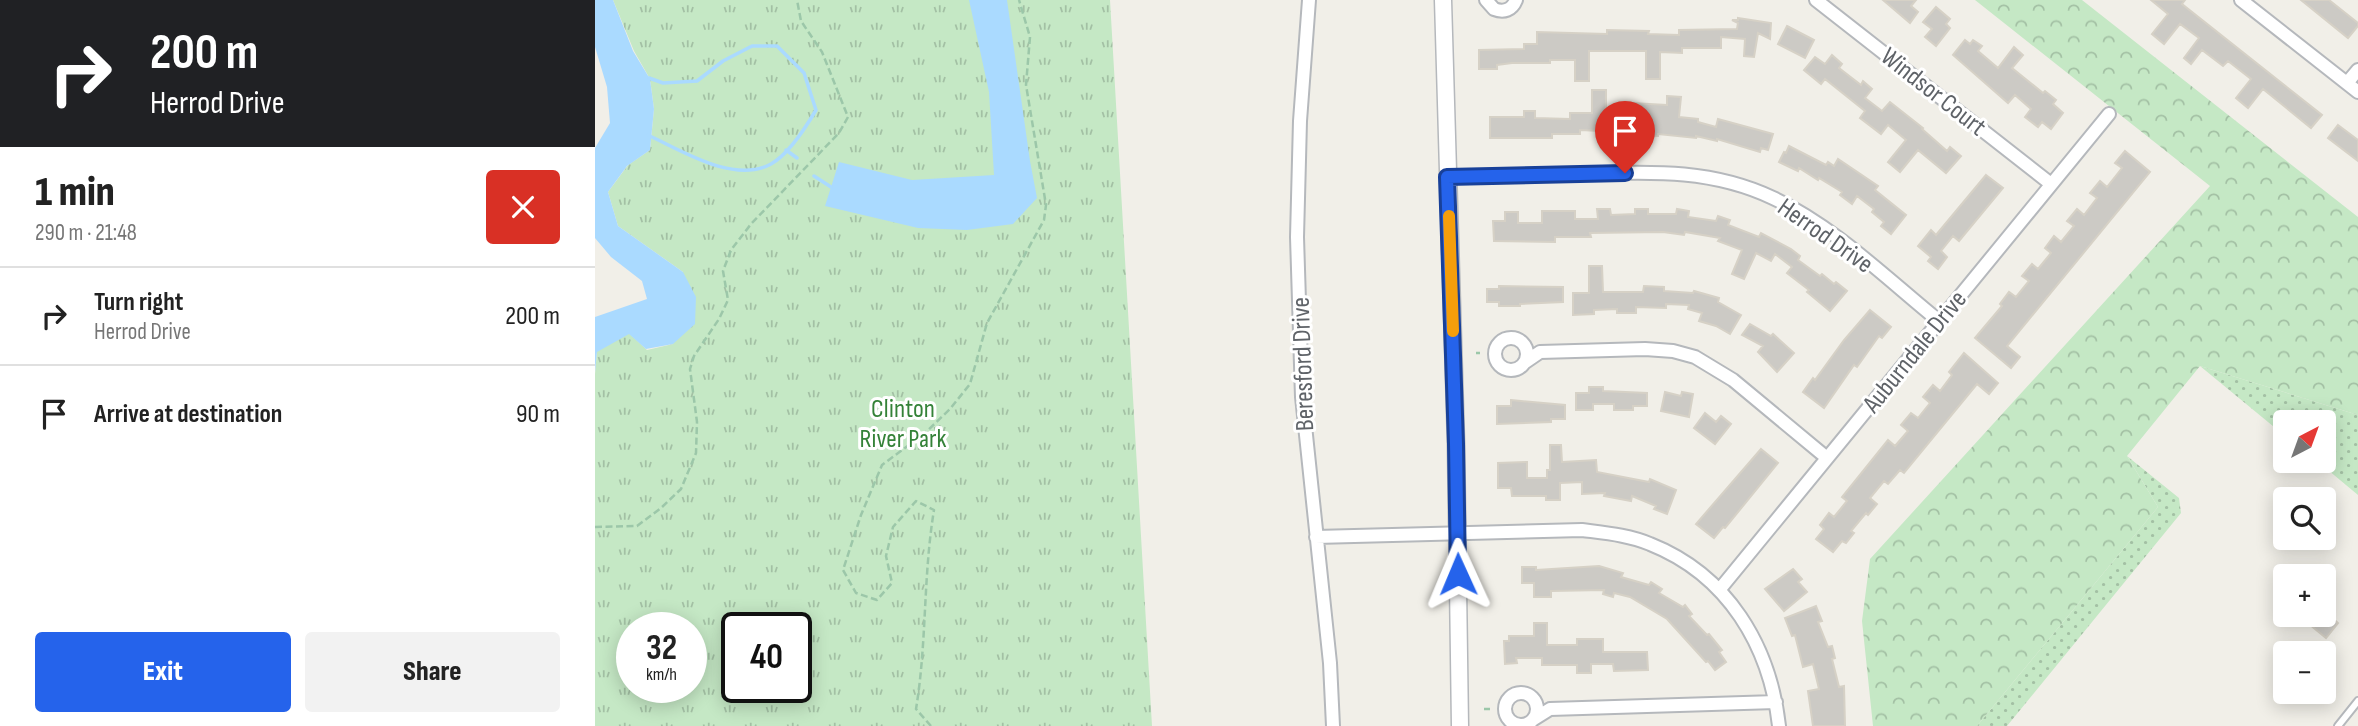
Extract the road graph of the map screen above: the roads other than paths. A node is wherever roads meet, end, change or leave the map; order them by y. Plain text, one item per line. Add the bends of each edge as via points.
1 (1309, 0) edge
2 (1443, 0) edge
3 (1486, 0) edge
4 (1816, 0) edge
5 (2241, 0) edge
6 (1517, 2) edge
7 (2358, 70) edge
8 (2353, 88) edge
9 (2109, 114) dead end
10 (1447, 177) junction
11 (2051, 184) junction
12 (1939, 321) junction
13 (1523, 343) junction
14 (1540, 352) junction
15 (1524, 363) junction
16 (1827, 458) junction
17 (1457, 533) junction
18 (1315, 537) junction
19 (1720, 589) junction
20 (1533, 699) junction
21 (2358, 701) edge
22 (1776, 702) junction
23 (1550, 709) junction
24 (1534, 719) junction
25 (1333, 726) edge
26 (1460, 726) edge
27 (1779, 726) edge
28 (2337, 726) edge

1 - 18 street, Beresford Drive via 1297,237 1302,397
2 - 10 street
3 - 6 street via 1499,11
4 - 11 street, Windsor Court
5 - 8 street
7 - 8 street
9 - 11 street, Auburndale Drive
10 - 12 street, Herrod Drive via 1689,173 1718,178 1774,198 1803,215
10 - 17 street
11 - 12 street, Auburndale Drive
12 - 16 street, Auburndale Drive
13 - 14 street
13 - 15 street
13 - 15 street via 1514,338 1504,340 1496,357 1501,366 1510,369
14 - 15 street
14 - 16 street via 1645,349 1695,357 1733,380
16 - 19 street, Auburndale Drive
17 - 18 street
17 - 19 street via 1582,530 1621,535 1680,558
17 - 26 street
18 - 25 street, Beresford Drive
19 - 22 street via 1760,649
20 - 23 street
20 - 24 street
20 - 24 street via 1519,694 1505,707 1515,724
21 - 28 lane
22 - 23 street
22 - 27 street
23 - 24 street

